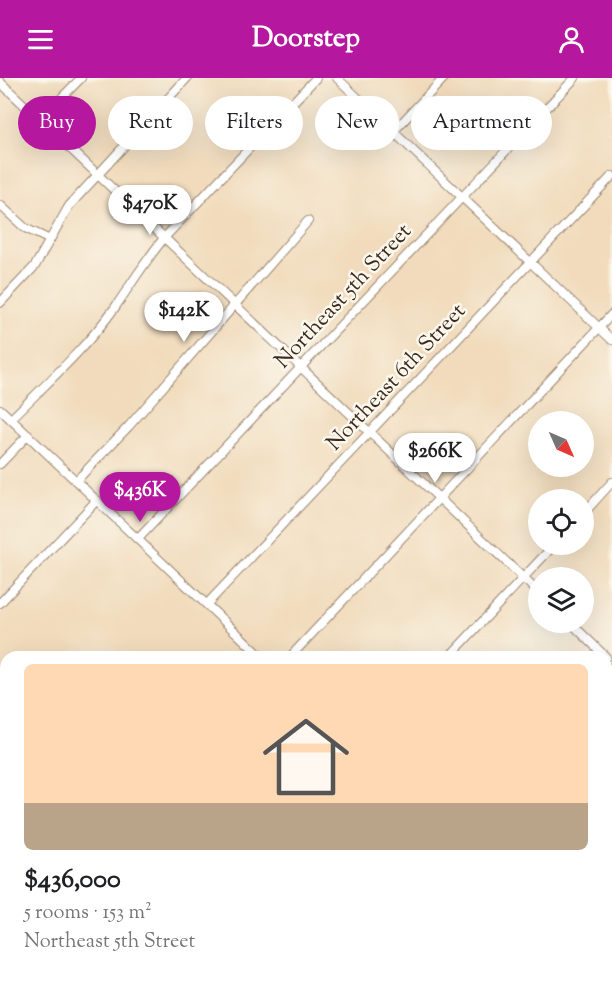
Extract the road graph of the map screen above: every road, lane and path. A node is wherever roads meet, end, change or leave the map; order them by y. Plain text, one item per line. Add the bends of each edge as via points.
1 (81, 78) edge
2 (188, 78) edge
3 (316, 78) edge
4 (337, 78) edge
5 (444, 78) edge
6 (575, 78) edge
7 (0, 82) edge
8 (63, 96) edge
9 (356, 96) edge
10 (18, 99) edge
11 (399, 126) edge
12 (399, 138) edge
13 (71, 150) edge
14 (96, 174) junction
15 (612, 176) edge
16 (462, 198) junction
17 (0, 205) edge
18 (308, 221) dead end
19 (165, 238) junction
20 (50, 240) junction
21 (531, 263) junction
22 (0, 303) edge
23 (233, 304) junction
24 (612, 314) edge
25 (599, 328) junction
26 (612, 340) edge
27 (302, 369) junction
28 (0, 409) edge
29 (11, 419) junction
30 (370, 434) junction
31 (28, 435) junction
32 (0, 464) edge
33 (76, 480) junction
34 (612, 483) edge
35 (439, 499) junction
36 (97, 500) junction
37 (594, 502) edge
38 (138, 539) junction
39 (545, 555) edge
40 (524, 578) junction
41 (528, 582) edge
42 (0, 603) edge
43 (207, 604) junction
44 (581, 633) edge
45 (256, 651) edge
46 (296, 651) edge
47 (455, 651) edge
48 (600, 651) edge

1 - 8 street
2 - 14 street
3 - 19 street
4 - 9 street
5 - 11 street
6 - 16 street, Northeast 5th Street
7 - 10 street
12 - 16 street
13 - 14 street
14 - 19 street
14 - 20 street via 69,206
15 - 21 street, Northeast 6th Street
16 - 21 street
16 - 27 street, Northeast 5th Street
17 - 20 street via 25,228
18 - 23 street
19 - 23 street
19 - 29 street via 86,343
20 - 22 street via 35,266
21 - 25 street
21 - 30 street, Northeast 6th Street
23 - 27 street
23 - 33 street
24 - 25 street
25 - 26 street
25 - 35 street
27 - 30 street
27 - 38 street, Northeast 5th Street
28 - 29 street
29 - 31 street
30 - 35 street
30 - 43 street, Northeast 6th Street
31 - 32 street
31 - 33 street
33 - 36 street
34 - 37 street
35 - 40 street
35 - 46 street
36 - 38 street
36 - 42 street
38 - 43 street
39 - 40 street
40 - 41 street
40 - 47 street
43 - 45 street
44 - 48 street

